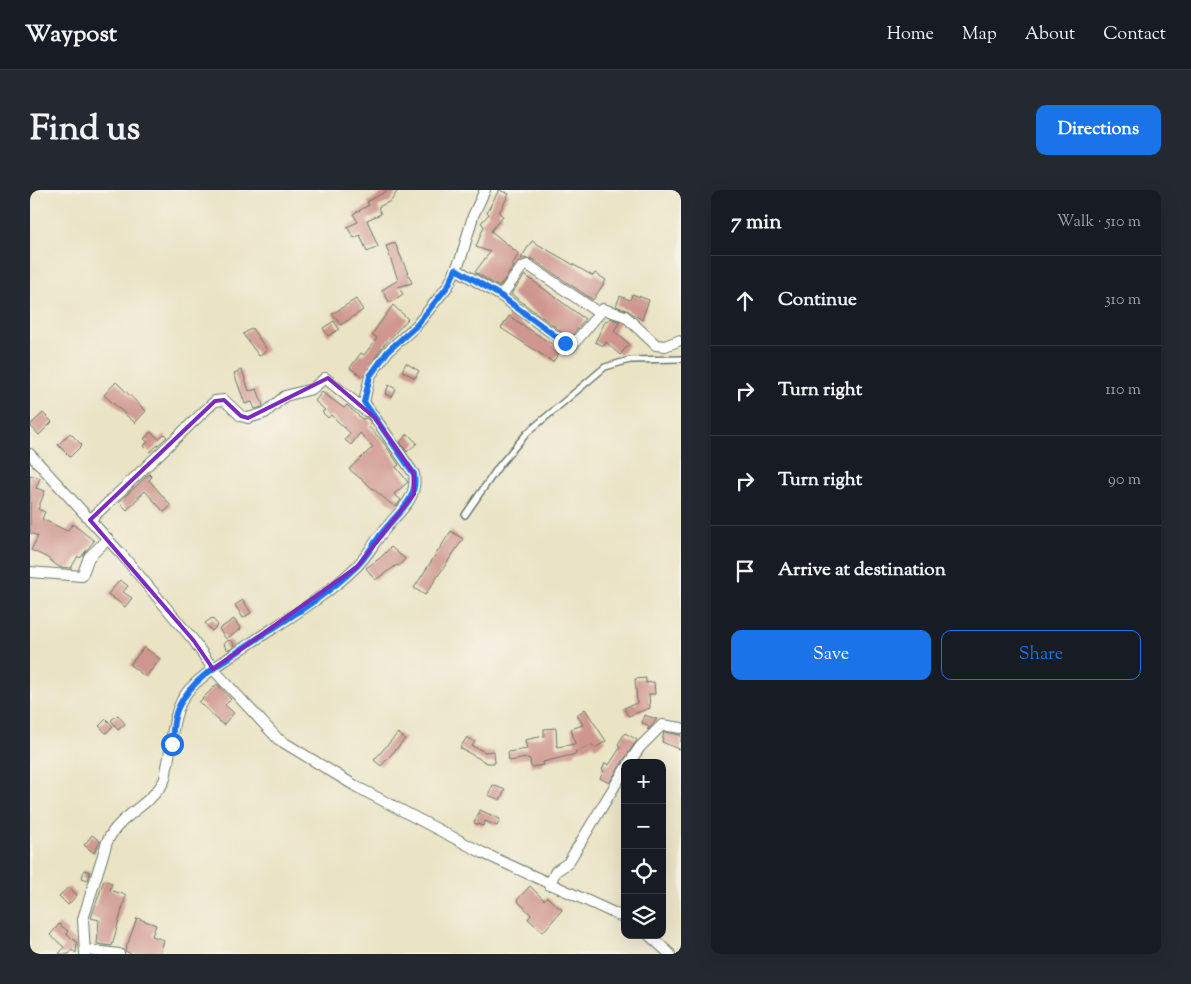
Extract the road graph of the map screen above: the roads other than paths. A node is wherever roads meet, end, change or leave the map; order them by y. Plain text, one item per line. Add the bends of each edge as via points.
1 (485, 190) edge
2 (456, 269) junction
3 (501, 296) junction
4 (599, 312) junction
5 (678, 341) dead end
6 (681, 359) edge
7 (375, 418) junction
8 (30, 454) edge
9 (465, 515) dead end
10 (90, 520) junction
11 (108, 539) junction
12 (30, 572) edge
13 (213, 669) junction
14 (681, 728) edge
15 (632, 759) edge
16 (621, 776) edge
17 (552, 878) junction
18 (621, 916) edge
19 (653, 939) edge
20 (85, 952) edge
21 (119, 954) edge
22 (670, 954) edge

1 - 2 street
2 - 3 street
2 - 7 street via 448,286 416,326 388,351 370,376 364,402
3 - 4 street via 522,267 528,265
3 - 4 street via 571,347
4 - 5 street via 605,309 620,313 656,345 665,346
6 - 9 lane via 630,360 605,367 527,433
7 - 10 street via 328,378 312,389 285,396 264,412 248,418 241,416 228,402 219,400
7 - 13 street via 414,474 416,481 412,499 385,528 357,567
8 - 10 street
10 - 11 street
11 - 12 street via 89,556 82,576
11 - 13 street via 194,641
13 - 17 street via 278,739 357,787 483,853
13 - 20 street via 179,705 164,781 147,802 110,835 83,919
14 - 15 street via 662,725
16 - 17 street via 568,863
17 - 18 street
19 - 22 street
20 - 21 street

